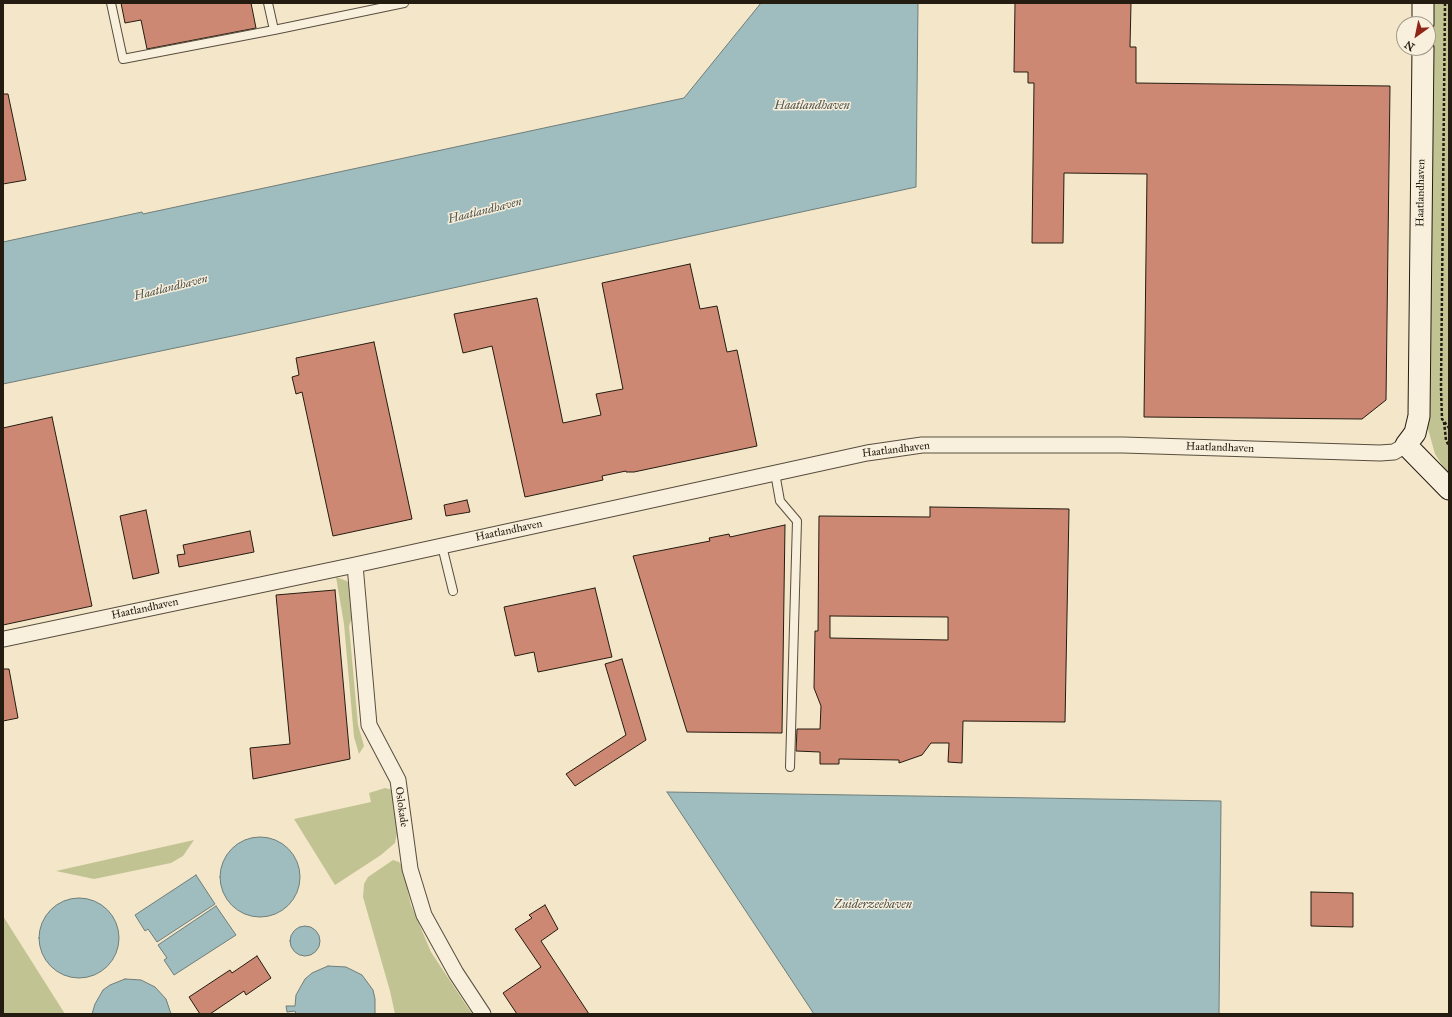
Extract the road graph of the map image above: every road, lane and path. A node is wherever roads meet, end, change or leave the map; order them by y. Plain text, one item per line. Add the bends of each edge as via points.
1 (111, 3) edge
2 (268, 3) edge
3 (404, 3) edge
4 (1423, 3) edge
5 (1445, 3) edge
6 (1423, 16) edge
7 (274, 30) junction
8 (1423, 56) edge
9 (1444, 422) junction
10 (1449, 428) edge
11 (1406, 445) junction
12 (1449, 446) edge
13 (775, 473) junction
14 (1449, 488) edge
15 (442, 546) junction
16 (355, 565) junction
17 (453, 591) dead end
18 (4, 639) edge
19 (790, 767) dead end
20 (483, 1014) edge

1 - 7 lane via 123,59
2 - 7 lane
3 - 7 lane
4 - 6 street
5 - 9 path, Haatlandhaven via 1441,388
8 - 11 street, Haatlandhaven via 1419,416 1415,433
9 - 10 path
9 - 12 path, Haatlandhaven
11 - 13 street, Haatlandhaven via 1394,452 1380,453 1123,445 922,445 867,453
11 - 14 street
13 - 15 street, Haatlandhaven
13 - 19 lane via 780,501 797,521
15 - 16 street, Haatlandhaven
15 - 17 lane
16 - 18 street, Haatlandhaven
16 - 20 street, Oslokade via 370,725 398,780 410,869 424,915 456,973

